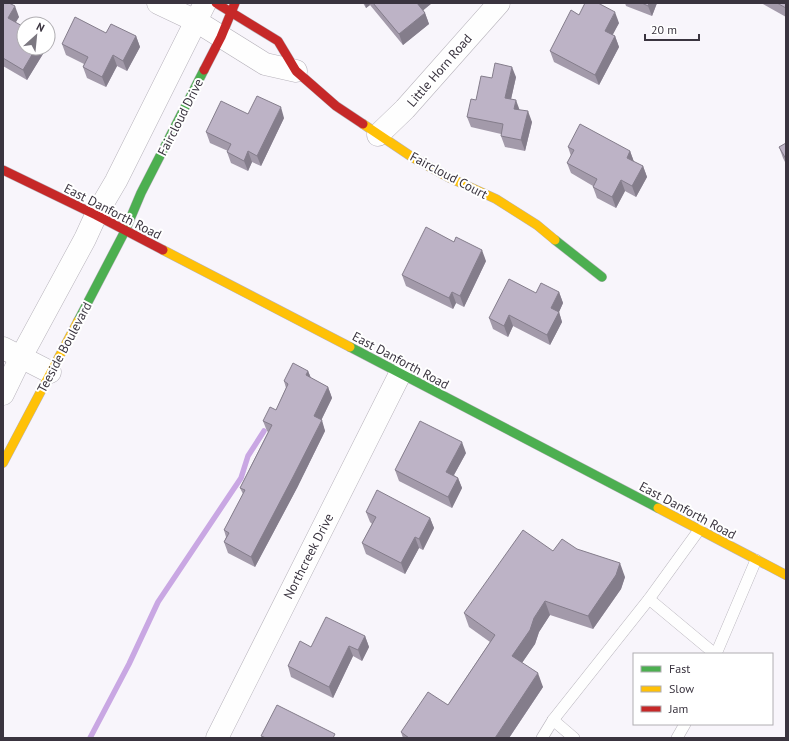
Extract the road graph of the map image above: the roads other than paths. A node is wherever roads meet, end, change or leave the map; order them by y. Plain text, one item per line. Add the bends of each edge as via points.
1 (158, 3) edge
2 (216, 3) edge
3 (235, 3) edge
4 (499, 3) edge
5 (200, 12) edge
6 (232, 13) junction
7 (221, 37) junction
8 (296, 71) junction
9 (378, 135) junction
10 (3, 170) edge
11 (96, 216) junction
12 (125, 231) junction
13 (602, 277) dead end
14 (12, 352) edge
15 (50, 372) junction
16 (400, 374) junction
17 (3, 394) edge
18 (3, 463) edge
19 (699, 530) junction
20 (756, 560) junction
21 (786, 575) edge
22 (649, 599) junction
23 (714, 653) edge
24 (715, 653) edge
25 (553, 720) junction
26 (684, 725) edge
27 (217, 738) edge
28 (542, 738) edge
29 (574, 738) edge
30 (677, 738) edge

1 - 5 street, Faircloud Court
2 - 6 street, Faircloud Court
3 - 6 street, Faircloud Drive
4 - 9 street, Little Horn Road via 405,109
5 - 7 street, Faircloud Court
5 - 11 street
6 - 7 street, Faircloud Drive
6 - 8 street, Faircloud Court via 278,41
7 - 8 street, Faircloud Court via 266,64
7 - 12 street, Faircloud Drive via 141,193
8 - 9 street, Faircloud Court via 336,106
9 - 13 street, Faircloud Court via 444,175 496,199 537,225
10 - 11 street, East Danforth Road
11 - 12 street, East Danforth Road
11 - 14 street via 85,239
12 - 15 street, Teeside Boulevard
12 - 16 street, East Danforth Road
14 - 15 street
14 - 17 street
15 - 18 street, Teeside Boulevard
16 - 19 street, East Danforth Road
16 - 27 street, Northcreek Drive
19 - 20 street, East Danforth Road
19 - 22 lane
20 - 21 street, East Danforth Road
20 - 24 lane
22 - 23 lane
22 - 25 lane
25 - 28 lane
25 - 29 lane
26 - 30 lane

